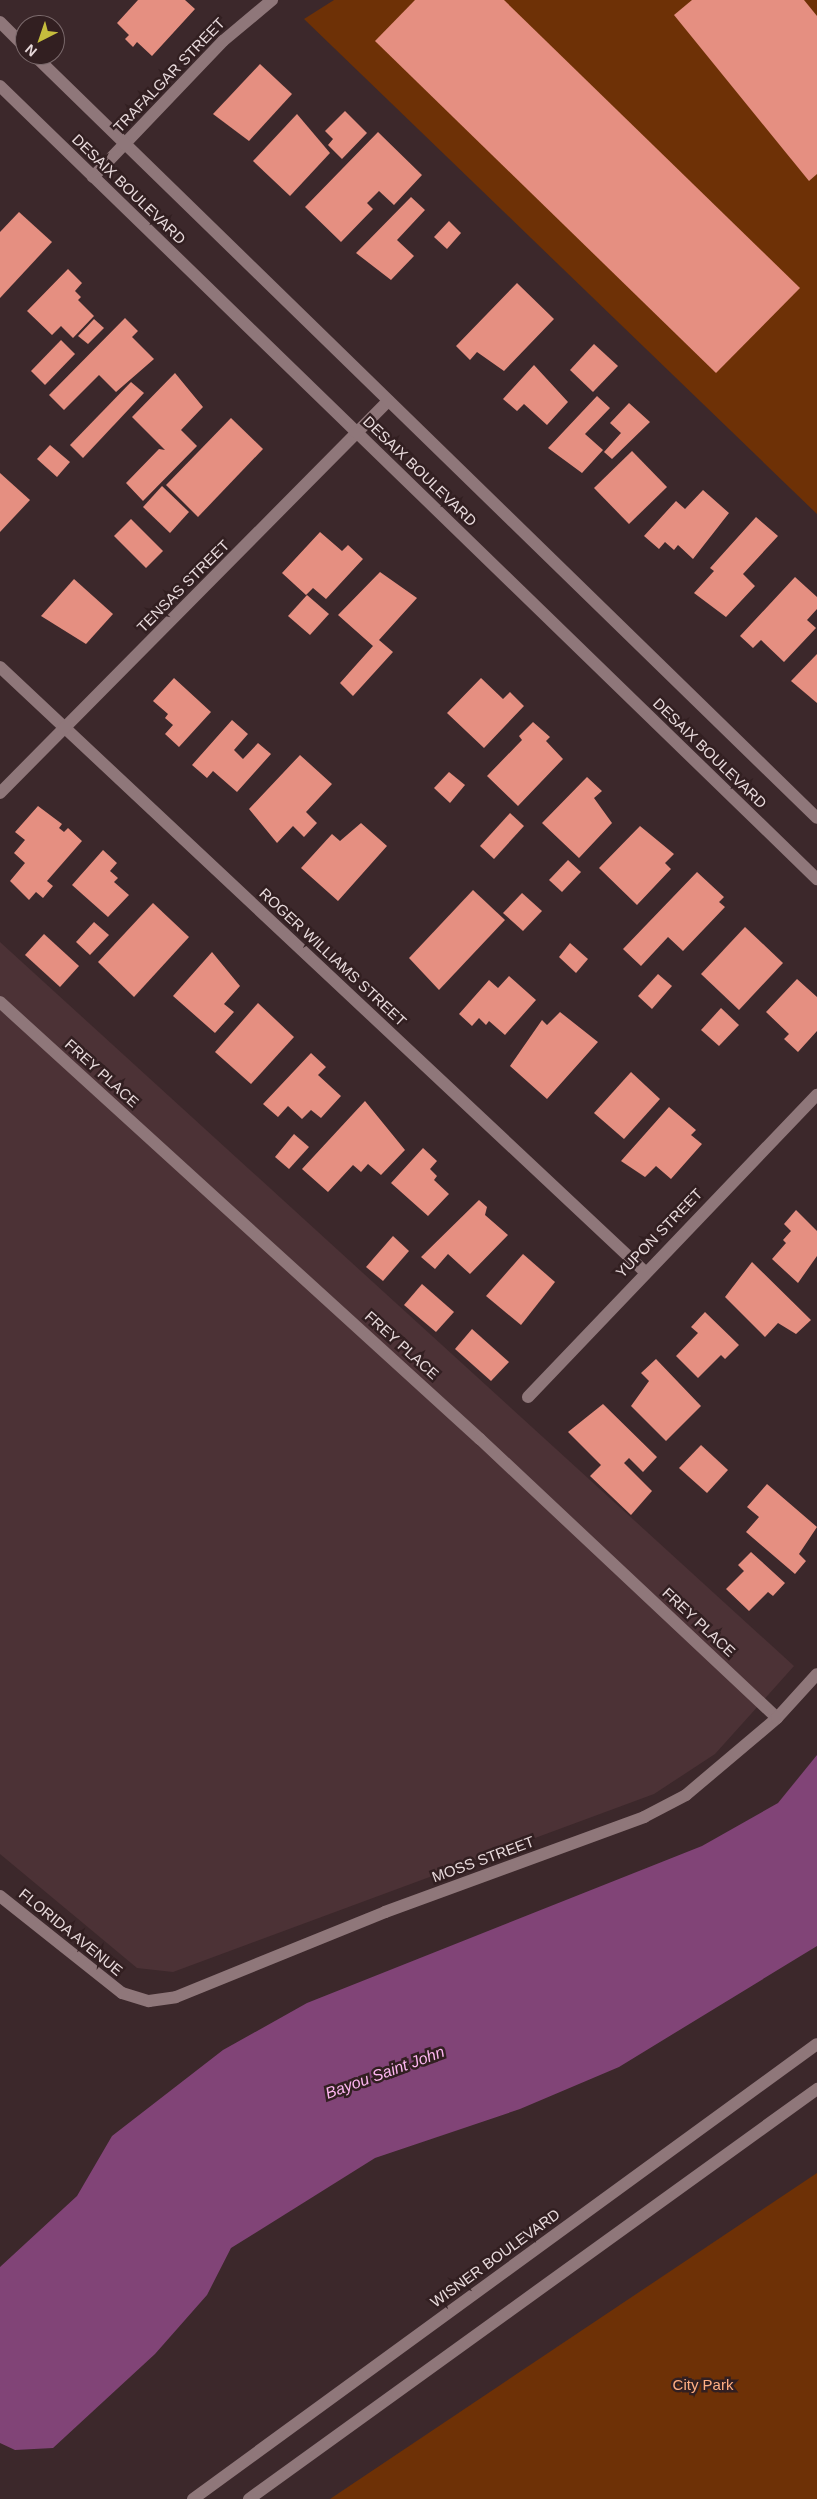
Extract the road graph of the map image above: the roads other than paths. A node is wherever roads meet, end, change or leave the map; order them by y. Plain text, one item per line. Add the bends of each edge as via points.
1 (272, 0) edge
2 (0, 22) edge
3 (15, 37) edge
4 (44, 65) edge
5 (0, 86) edge
6 (125, 144) junction
7 (93, 177) junction
8 (388, 401) junction
9 (357, 433) junction
10 (0, 667) edge
11 (65, 727) junction
12 (0, 793) edge
13 (817, 818) edge
14 (817, 879) edge
15 (0, 1002) edge
16 (817, 1094) edge
17 (644, 1271) junction
18 (528, 1397) dead end
19 (817, 1674) edge
20 (777, 1718) junction
21 (0, 1896) edge
22 (122, 1993) joint
23 (817, 2044) edge
24 (817, 2090) edge
25 (193, 2499) edge
26 (249, 2499) edge

1 - 6 street, TRAFALGAR STREET via 223,41
2 - 3 street
4 - 6 street, DESAIX BOULEVARD
5 - 7 street, DESAIX BOULEVARD
6 - 7 street, TRAFALGAR STREET
6 - 8 street, DESAIX BOULEVARD
7 - 9 street, DESAIX BOULEVARD
8 - 9 street, TENSAS STREET
8 - 13 street, DESAIX BOULEVARD
9 - 11 street, TENSAS STREET
9 - 14 street, DESAIX BOULEVARD
10 - 11 street, ROGER WILLIAMS STREET
11 - 12 street, TENSAS STREET
11 - 17 street, ROGER WILLIAMS STREET
15 - 20 street, FREY PLACE via 480,1438
16 - 17 street, YUPON STREET
17 - 18 street, YUPON STREET
19 - 20 street, MOSS STREET
20 - 22 street, MOSS STREET via 686,1795 644,1817 385,1912 176,1997 149,2000
21 - 22 street, FLORIDA AVENUE
23 - 25 street, WISNER BOULEVARD
24 - 26 street

